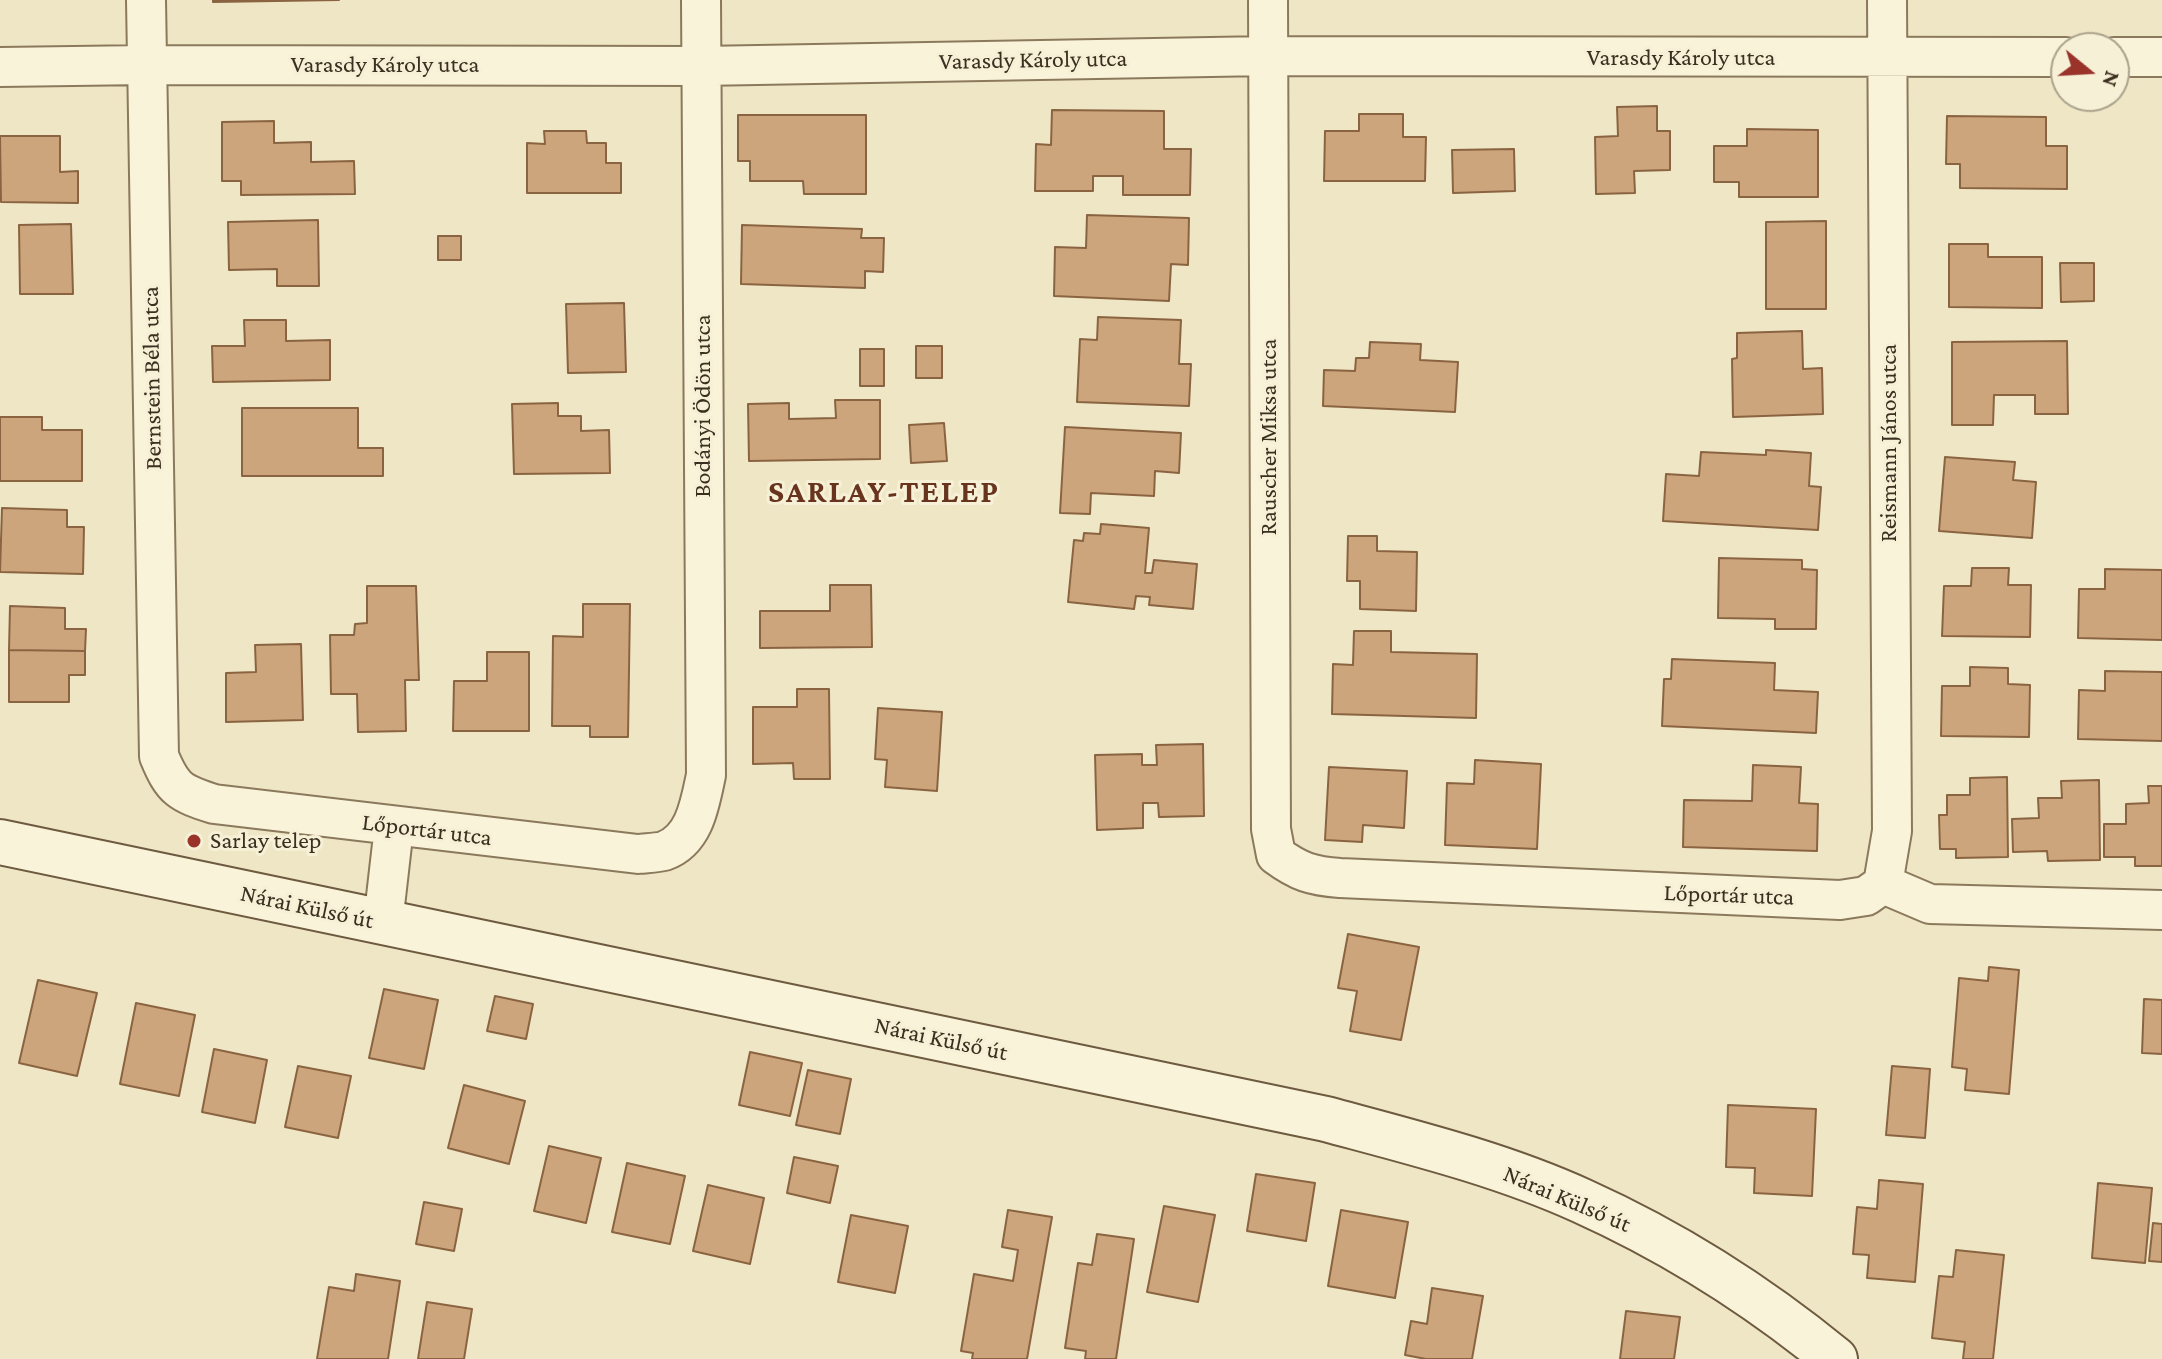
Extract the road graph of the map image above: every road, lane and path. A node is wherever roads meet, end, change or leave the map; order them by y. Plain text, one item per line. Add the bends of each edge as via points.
1 (146, 0) edge
2 (701, 0) edge
3 (1268, 0) edge
4 (1887, 0) edge
5 (1267, 56) junction
6 (2050, 57) edge
7 (2130, 57) edge
8 (2162, 57) edge
9 (1886, 59) junction
10 (146, 65) junction
11 (701, 66) junction
12 (0, 67) edge
13 (159, 756) joint
14 (698, 811) joint
15 (394, 827) junction
16 (0, 842) edge
17 (1291, 866) joint
18 (1883, 884) junction
19 (2162, 910) edge
20 (383, 923) junction
21 (1835, 1359) edge

1 - 10 street, Bernstein Béla utca
2 - 11 street, Bodányi Ödön utca
3 - 5 street, Rauscher Miksa utca
4 - 9 street, Reismann János utca
5 - 9 street, Varasdy Károly utca
5 - 11 street, Varasdy Károly utca
5 - 17 street, Rauscher Miksa utca via 1271,829 1276,855
6 - 9 street, Varasdy Károly utca
7 - 8 street
9 - 18 street, Reismann János utca via 1892,831
10 - 11 street, Varasdy Károly utca
10 - 12 street, Varasdy Károly utca
10 - 13 street, Bernstein Béla utca
11 - 14 street, Bodányi Ödön utca via 706,775
13 - 15 street, Lőportár utca via 169,781 214,804
14 - 15 street, Lőportár utca via 685,837 665,850 638,854
15 - 20 street
16 - 20 street, Nárai Külső út
17 - 18 street, Lőportár utca via 1312,876 1340,878 1840,900 1866,896
18 - 19 street via 1930,904
20 - 21 street, Nárai Külső út via 1326,1119 1413,1143 1580,1200 1673,1247 1747,1293

